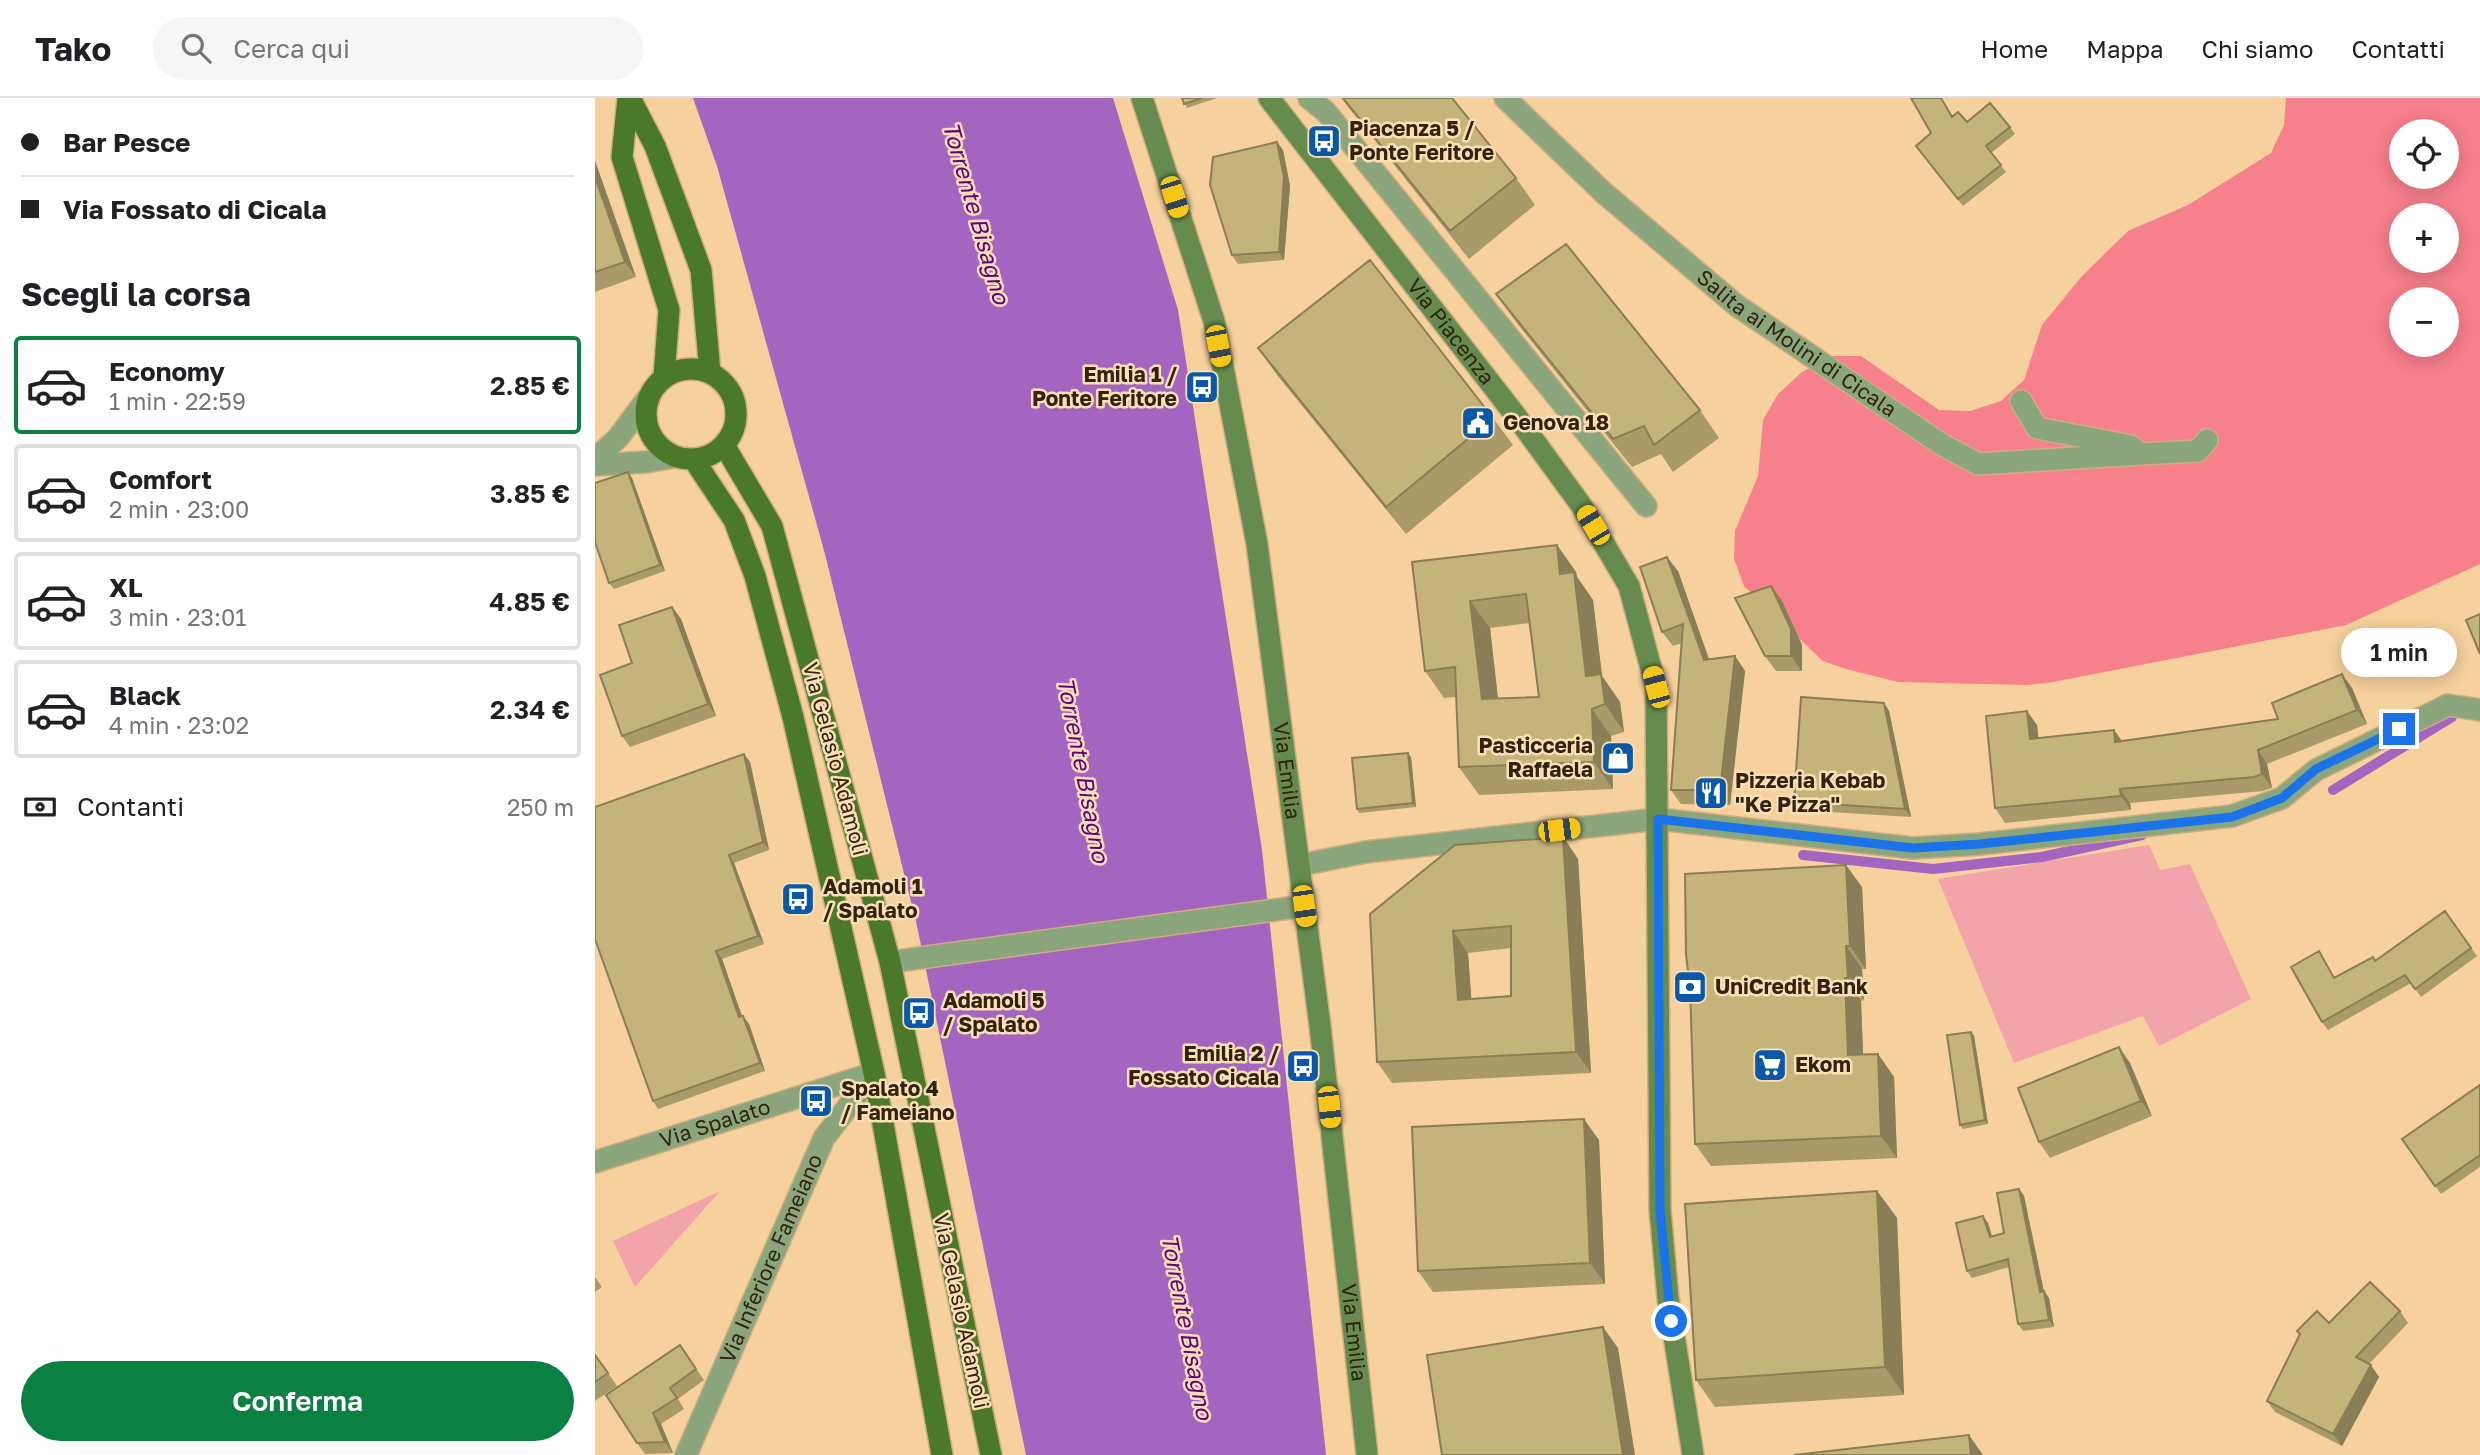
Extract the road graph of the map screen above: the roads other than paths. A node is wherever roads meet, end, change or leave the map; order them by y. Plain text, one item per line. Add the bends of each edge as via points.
1 (629, 98) edge
2 (1142, 98) edge
3 (1269, 98) edge
4 (1309, 98) edge
5 (1505, 98) edge
6 (710, 373) junction
7 (664, 377) junction
8 (647, 399) junction
9 (2021, 401) dead end
10 (2207, 440) dead end
11 (724, 445) junction
12 (2139, 454) junction
13 (684, 458) junction
14 (595, 459) edge
15 (595, 465) edge
16 (1646, 506) dead end
17 (2480, 710) edge
18 (1658, 819) junction
19 (1300, 865) junction
20 (1304, 906) junction
21 (890, 962) junction
22 (874, 1073) junction
23 (595, 1162) edge
24 (686, 1455) edge
25 (942, 1455) edge
26 (991, 1455) edge
27 (1367, 1455) edge
28 (1693, 1455) edge

1 - 6 main road via 655,146 701,270
1 - 7 main road via 622,157 669,310
2 - 19 main road, Via Emilia via 1214,321 1257,544
3 - 18 main road, Via Piacenza via 1516,416 1581,505 1629,586 1656,687
4 - 16 street, Via Piacenza via 1326,112
5 - 12 street, Salita ai Molini di Cicala via 1604,193 1736,304 1951,449 1978,464
6 - 7 main road via 690,369
6 - 11 main road via 734,399 734,429
7 - 8 main road
8 - 13 main road, Via Gelasio Adamoli via 645,419 650,435 659,447
8 - 14 street via 618,438
9 - 12 street, Salita ai Molini di Cicala via 2037,428 2131,446
10 - 12 street, Salita ai Molini di Cicala via 2198,451
11 - 13 main road via 705,457
11 - 21 main road, Via Gelasio Adamoli via 772,526
13 - 15 street
13 - 22 main road, Via Gelasio Adamoli via 734,520 755,576 793,717
17 - 18 street via 2448,705 2316,769 2282,798 2232,817 1913,848
18 - 19 street via 1366,852
18 - 28 main road, Via Piacenza via 1660,1210 1668,1298
19 - 20 main road, Via Emilia
20 - 21 street
20 - 27 main road, Via Emilia
21 - 26 main road, Via Gelasio Adamoli
22 - 23 street, Via Spalato
22 - 24 street, Via Inferiore Fameiano via 824,1138
22 - 25 main road, Via Gelasio Adamoli

